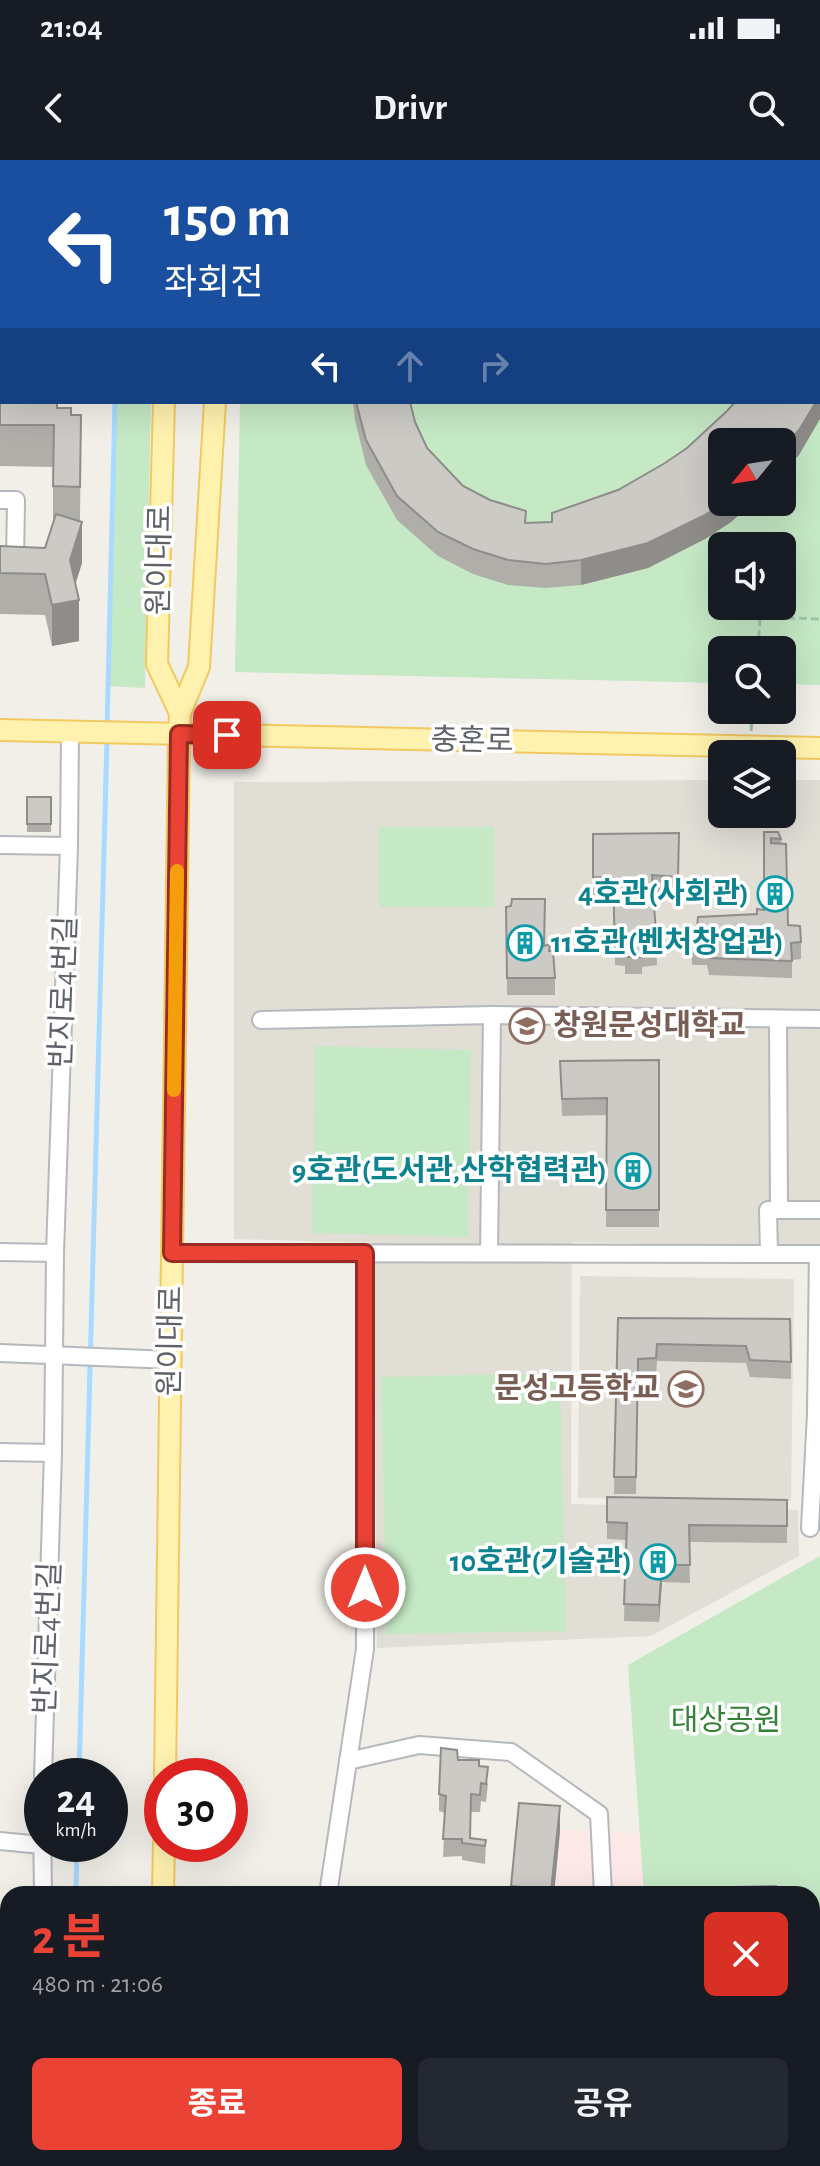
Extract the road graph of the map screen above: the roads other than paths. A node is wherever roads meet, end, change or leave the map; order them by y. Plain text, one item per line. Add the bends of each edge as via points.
1 (164, 404) edge
2 (215, 404) edge
3 (0, 500) edge
4 (0, 563) edge
5 (180, 713) junction
6 (0, 730) edge
7 (75, 732) junction
8 (179, 734) junction
9 (820, 748) edge
10 (0, 845) edge
11 (69, 846) junction
12 (492, 1015) junction
13 (778, 1019) junction
14 (820, 1019) edge
15 (261, 1020) dead end
16 (779, 1210) junction
17 (820, 1210) edge
18 (0, 1252) edge
19 (55, 1253) junction
20 (172, 1253) junction
21 (365, 1253) junction
22 (489, 1253) junction
23 (769, 1254) junction
24 (819, 1254) edge
25 (0, 1353) edge
26 (53, 1354) junction
27 (171, 1360) junction
28 (818, 1414) edge
29 (0, 1452) edge
30 (53, 1453) junction
31 (810, 1528) dead end
32 (44, 1758) edge
33 (165, 1758) edge
34 (348, 1761) junction
35 (0, 1841) edge
36 (24, 1843) edge
37 (42, 1862) edge
38 (164, 1862) edge
39 (43, 1886) edge
40 (163, 1886) edge
41 (329, 1886) edge
42 (603, 1886) edge

1 - 5 main road, 원이대로 via 157,664
2 - 5 main road, 원이대로 via 199,667
3 - 4 street via 16,500 15,563
5 - 8 main road, 원이대로
6 - 7 main road
7 - 8 main road, 충혼로
7 - 11 street, 반지로4번길
8 - 9 main road, 충혼로
8 - 20 main road, 원이대로
10 - 11 street
11 - 19 street, 반지로4번길
12 - 13 street
12 - 15 street
12 - 22 street
13 - 14 street
13 - 16 street
16 - 17 street
16 - 23 street via 768,1210
18 - 19 street
19 - 26 street, 반지로4번길
20 - 21 street
20 - 27 main road, 원이대로
21 - 22 street
21 - 34 street via 365,1649
22 - 23 street
23 - 24 street
24 - 28 street
25 - 26 street
26 - 27 street
26 - 30 street, 반지로4번길
27 - 33 main road, 원이대로
28 - 31 street
29 - 30 street
30 - 32 street, 반지로4번길
34 - 41 street
34 - 42 street via 419,1745 511,1752 599,1814
35 - 36 street
37 - 39 street
38 - 40 main road

